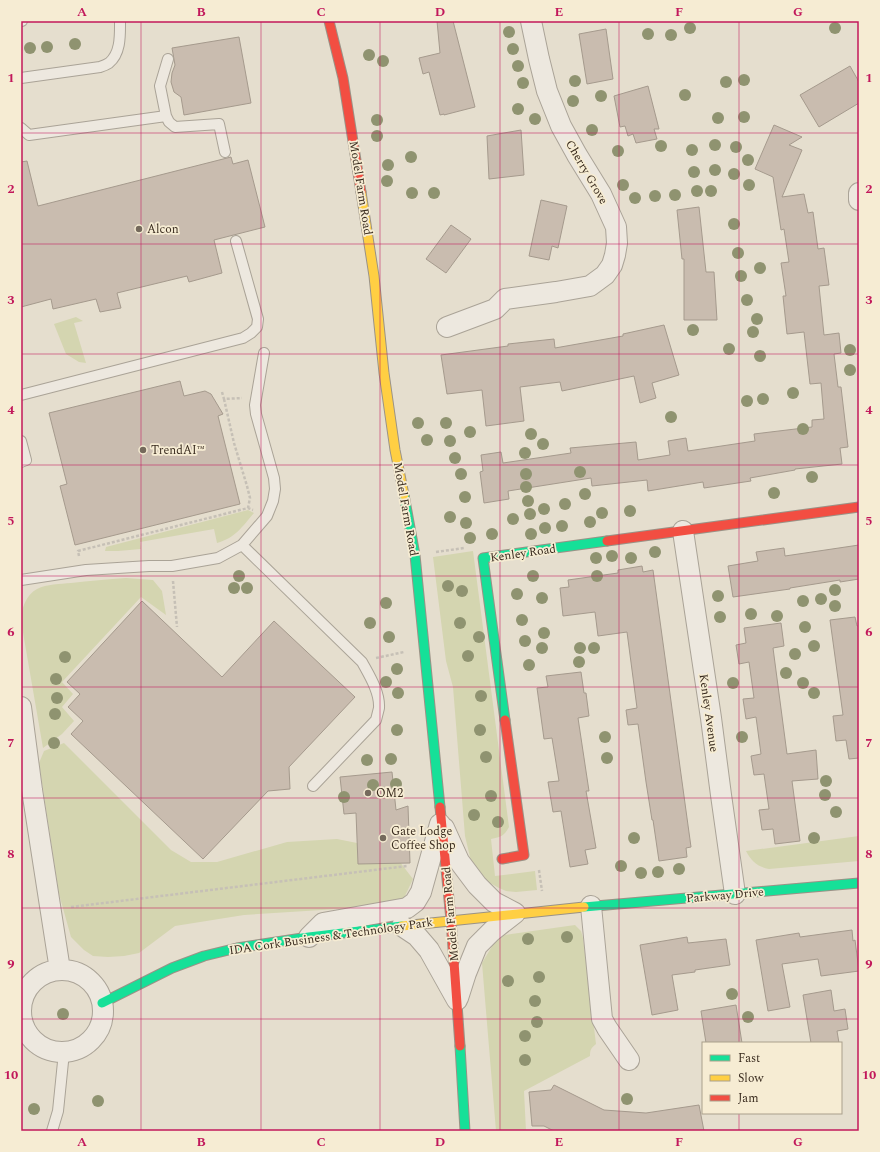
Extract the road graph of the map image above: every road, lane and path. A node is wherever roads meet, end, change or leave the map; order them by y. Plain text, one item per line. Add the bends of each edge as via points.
1 (120, 21) edge
2 (329, 21) edge
3 (531, 21) edge
4 (168, 59) dead end
5 (21, 78) edge
6 (166, 116) junction
7 (21, 128) edge
8 (225, 152) dead end
9 (859, 193) edge
10 (859, 200) edge
11 (236, 241) dead end
12 (447, 327) dead end
13 (264, 353) dead end
14 (222, 392) dead end
15 (21, 395) edge
16 (256, 397) junction
17 (224, 399) junction
18 (21, 440) edge
19 (21, 462) edge
20 (859, 507) edge
21 (248, 508) junction
22 (267, 516) junction
23 (683, 531) junction
24 (242, 545) junction
25 (466, 548) dead end
26 (415, 555) junction
27 (172, 566) junction
28 (83, 571) junction
29 (21, 580) edge
30 (177, 626) dead end
31 (424, 648) junction
32 (362, 662) junction
33 (21, 707) edge
34 (313, 786) dead end
35 (441, 820) junction
36 (502, 859) dead end
37 (409, 865) dead end
38 (859, 883) edge
39 (735, 894) junction
40 (591, 906) junction
41 (50, 909) junction
42 (515, 913) junction
43 (451, 920) junction
44 (402, 926) junction
45 (310, 937) junction
46 (60, 970) junction
47 (457, 1000) junction
48 (102, 1003) junction
49 (21, 1008) edge
50 (64, 1052) junction
51 (629, 1060) dead end
52 (52, 1131) edge
53 (465, 1131) edge

1 - 5 lane via 119,44 115,55 108,63 100,67
2 - 26 street, Model Farm Road via 359,176 395,450
3 - 12 street, Cherry Grove via 547,91 561,126 601,194 616,227 617,243 612,265 605,275 590,286 505,298 495,309
4 - 6 lane via 160,86
6 - 7 lane via 29,134
6 - 8 lane via 175,127 218,124
9 - 10 street
11 - 15 lane via 258,319 257,327 250,333 243,338
13 - 16 lane
14 - 17 path
16 - 17 path
16 - 22 lane via 256,414 274,478 273,501
17 - 21 path via 250,498
18 - 19 lane via 26,460
20 - 23 street, Kenley Road
21 - 22 path
21 - 28 path via 78,551
22 - 24 lane
23 - 36 street, Kenley Road via 483,558 524,855
23 - 39 street, Kenley Avenue
24 - 27 lane via 218,558
24 - 32 lane
25 - 26 path
26 - 31 street, Model Farm Road
27 - 28 lane
27 - 30 path
28 - 29 lane
31 - 32 path
31 - 35 street, Model Farm Road
32 - 34 lane via 377,692 379,706 376,720
33 - 41 street
35 - 42 street via 459,862 477,885 494,902
35 - 43 street, Model Farm Road
35 - 45 street via 423,886 415,902 406,908 323,922
37 - 41 path
38 - 39 street, Parkway Drive
39 - 40 street, Parkway Drive
40 - 42 street, Parkway Drive
40 - 51 street via 602,1019
41 - 46 street
42 - 43 street, Parkway Drive
42 - 47 street, Model Farm Road via 477,946
43 - 44 street, IDA Cork Business & Technology Park
43 - 47 street, Model Farm Road
44 - 45 street, IDA Cork Business & Technology Park
44 - 47 street via 417,936 429,950
45 - 48 street, IDA Cork Business & Technology Park via 237,948 204,956 172,968
46 - 48 street via 72,971 92,982 99,992
46 - 49 street via 47,972 36,979 22,1000
47 - 53 street, Model Farm Road
48 - 50 street via 102,1017 94,1036 78,1049
49 - 50 street via 24,1026 30,1037 51,1050
50 - 52 lane via 58,1111

